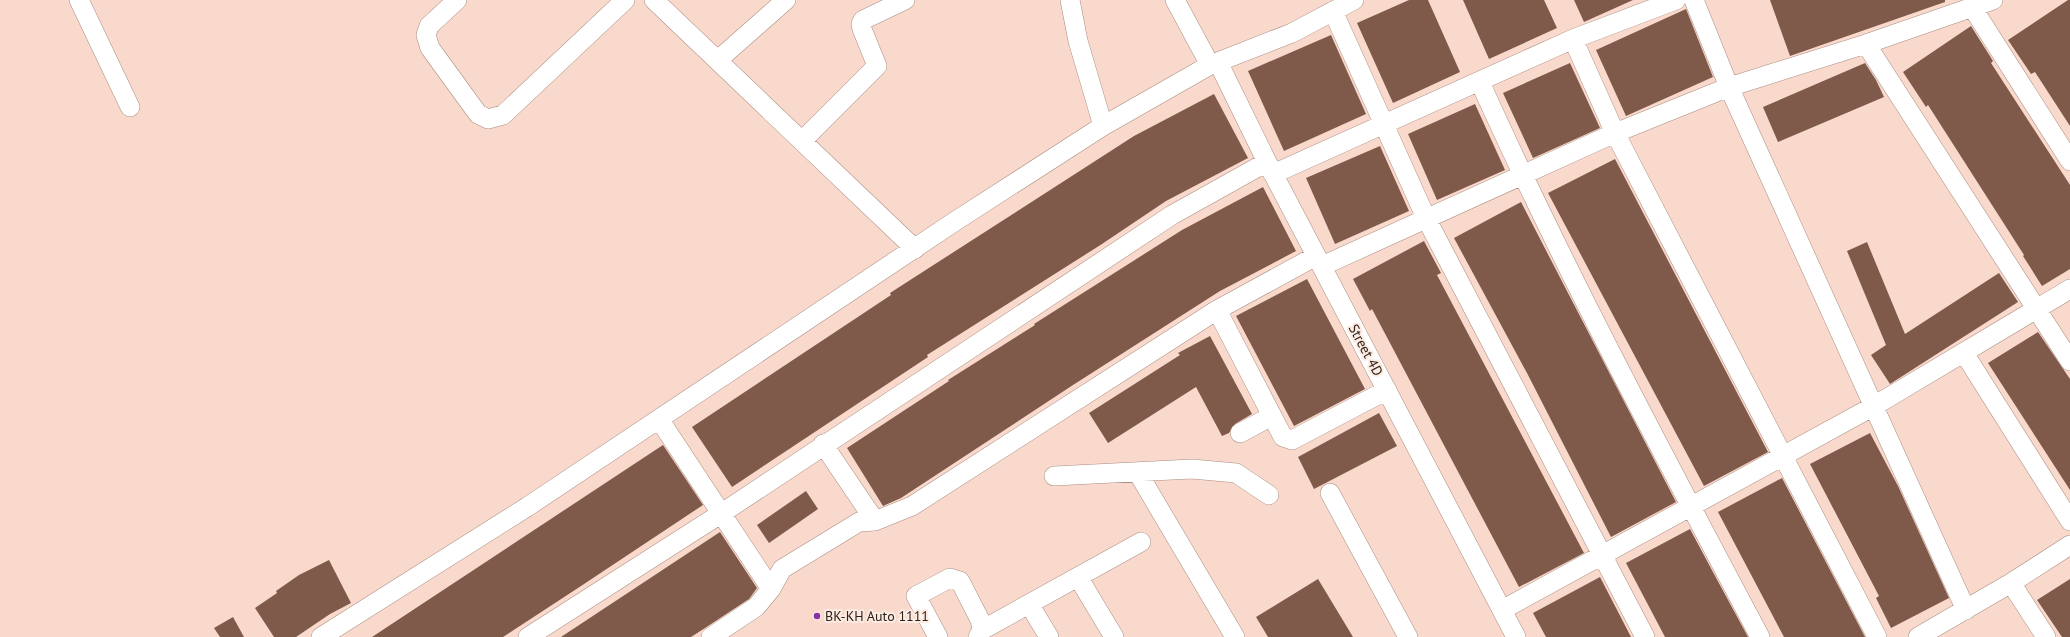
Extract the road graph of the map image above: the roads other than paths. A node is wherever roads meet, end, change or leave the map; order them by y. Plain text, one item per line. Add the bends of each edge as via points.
1 (79, 0) edge
2 (456, 0) edge
3 (625, 0) edge
4 (654, 0) edge
5 (786, 0) edge
6 (905, 0) edge
7 (1070, 0) edge
8 (1175, 0) edge
9 (1354, 0) edge
10 (1676, 0) edge
11 (1694, 0) edge
12 (1993, 0) edge
13 (1972, 7) junction
14 (1333, 11) junction
15 (1573, 39) junction
16 (1866, 44) junction
17 (718, 60) junction
18 (1214, 63) junction
19 (1480, 82) junction
20 (1729, 87) junction
21 (130, 107) dead end
22 (1383, 125) junction
23 (1103, 126) junction
24 (1615, 133) junction
25 (803, 140) junction
26 (2070, 161) edge
27 (1270, 168) junction
28 (1522, 175) junction
29 (1426, 218) junction
30 (915, 248) junction
31 (1319, 261) junction
32 (2070, 289) edge
33 (2037, 309) junction
34 (1217, 310) junction
35 (1964, 353) junction
36 (2070, 361) edge
37 (1387, 390) junction
38 (1874, 406) junction
39 (1272, 416) junction
40 (659, 419) junction
41 (1240, 433) dead end
42 (824, 444) junction
43 (1782, 456) junction
44 (1138, 473) junction
45 (1054, 476) dead end
46 (1330, 493) dead end
47 (1269, 495) dead end
48 (1690, 506) junction
49 (722, 512) junction
50 (2070, 521) edge
51 (875, 522) junction
52 (1141, 542) dead end
53 (2070, 545) edge
54 (1603, 556) junction
55 (1078, 577) junction
56 (2011, 583) junction
57 (772, 589) junction
58 (1030, 604) junction
59 (1502, 610) junction
60 (1966, 610) junction
61 (980, 633) edge
62 (321, 637) edge
63 (528, 637) edge
64 (712, 637) edge
65 (938, 637) edge
66 (1049, 637) edge
67 (1114, 637) edge
68 (1235, 637) edge
69 (1408, 637) edge
70 (1516, 637) edge
71 (1645, 637) edge
72 (1760, 637) edge
73 (1877, 637) edge
74 (1918, 637) edge
75 (2046, 637) edge

1 - 21 street
2 - 3 street via 429,26 426,35 430,48 478,114 488,119 503,115
4 - 17 street
5 - 17 street
6 - 25 street via 864,20 861,24 877,66
7 - 23 street via 1078,41
8 - 18 street, Street 4D
9 - 14 street
10 - 15 street
11 - 20 street
12 - 13 street
13 - 16 street
13 - 26 street
14 - 18 street via 1292,33
14 - 22 street
15 - 19 street
15 - 24 street
16 - 20 street
16 - 33 street
17 - 25 street
18 - 23 street
18 - 27 street, Street 4D
19 - 22 street
19 - 28 street
20 - 24 street
20 - 38 street
22 - 27 street
22 - 29 street
23 - 30 street
24 - 28 street
24 - 43 street
25 - 30 street
27 - 31 street, Street 4D
27 - 42 street via 1172,215
28 - 29 street
28 - 48 street
29 - 31 street
29 - 54 street
30 - 40 street
31 - 34 street
31 - 37 street, Street 4D
32 - 33 street
33 - 35 street
33 - 36 street
34 - 39 street
34 - 51 street via 912,506
35 - 38 street
35 - 50 street
37 - 39 street via 1292,440 1283,438
37 - 59 street, Street 4D
38 - 43 street
38 - 60 street
39 - 41 street
40 - 49 street
40 - 62 street via 527,507
42 - 49 street
42 - 51 street
43 - 48 street
43 - 73 street
44 - 45 street
44 - 47 street via 1192,469 1236,472
44 - 68 street
46 - 69 street
48 - 54 street
48 - 72 street
49 - 57 street
49 - 63 street
51 - 57 street via 858,522 782,569
52 - 55 street
53 - 56 street
54 - 59 street
54 - 71 street
55 - 58 street
55 - 67 street
56 - 60 street
56 - 75 street
57 - 64 street via 756,607
58 - 61 street
58 - 66 street
59 - 70 street, Street 4D
60 - 74 street
61 - 65 street via 980,620 960,581 950,578 916,596

